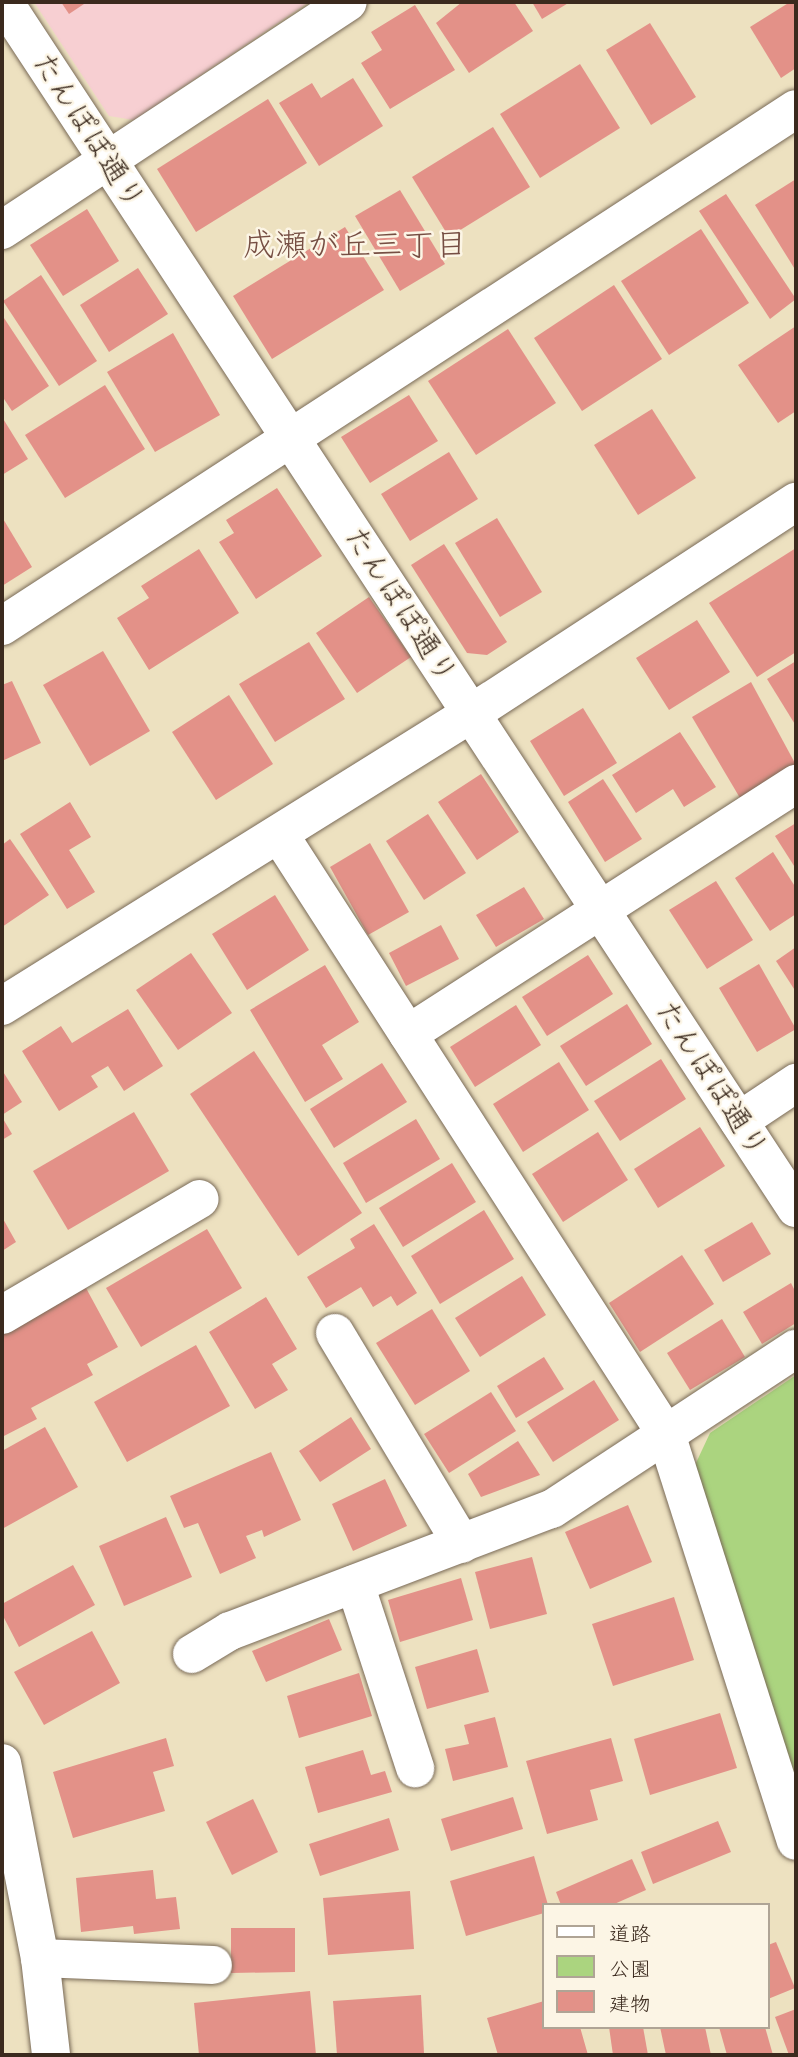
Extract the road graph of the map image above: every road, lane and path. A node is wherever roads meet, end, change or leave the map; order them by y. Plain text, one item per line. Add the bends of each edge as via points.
1 (4, 2) edge
2 (348, 2) edge
3 (796, 108) edge
4 (108, 160) junction
5 (2, 230) edge
6 (291, 437) junction
7 (796, 502) edge
8 (2, 626) edge
9 (472, 713) junction
10 (796, 784) edge
11 (279, 834) junction
12 (601, 910) junction
13 (2, 1006) edge
14 (408, 1034) junction
15 (796, 1083) edge
16 (739, 1121) junction
17 (200, 1199) dead end
18 (796, 1208) edge
19 (2, 1315) edge
20 (335, 1333) dead end
21 (796, 1349) edge
22 (666, 1434) junction
23 (462, 1544) junction
24 (355, 1584) junction
25 (192, 1654) dead end
26 (2, 1763) edge
27 (415, 1768) dead end
28 (796, 1841) edge
29 (40, 1958) junction
30 (212, 1965) dead end
31 (51, 2055) edge

1 - 4 street, たんぽぽ通り
2 - 4 street
3 - 6 street
4 - 5 street
4 - 6 street, たんぽぽ通り
6 - 8 street
6 - 9 street, たんぽぽ通り
7 - 9 street
9 - 11 street
9 - 12 street, たんぽぽ通り
10 - 12 street
11 - 13 street
11 - 14 street
12 - 14 street
12 - 16 street, たんぽぽ通り
14 - 22 street
15 - 16 street
16 - 18 street, たんぽぽ通り
17 - 19 street
20 - 23 street
21 - 22 street
22 - 23 street via 552,1510
22 - 28 street
23 - 24 street
24 - 25 street via 230,1631
24 - 27 street
26 - 29 street
29 - 30 street
29 - 31 street

